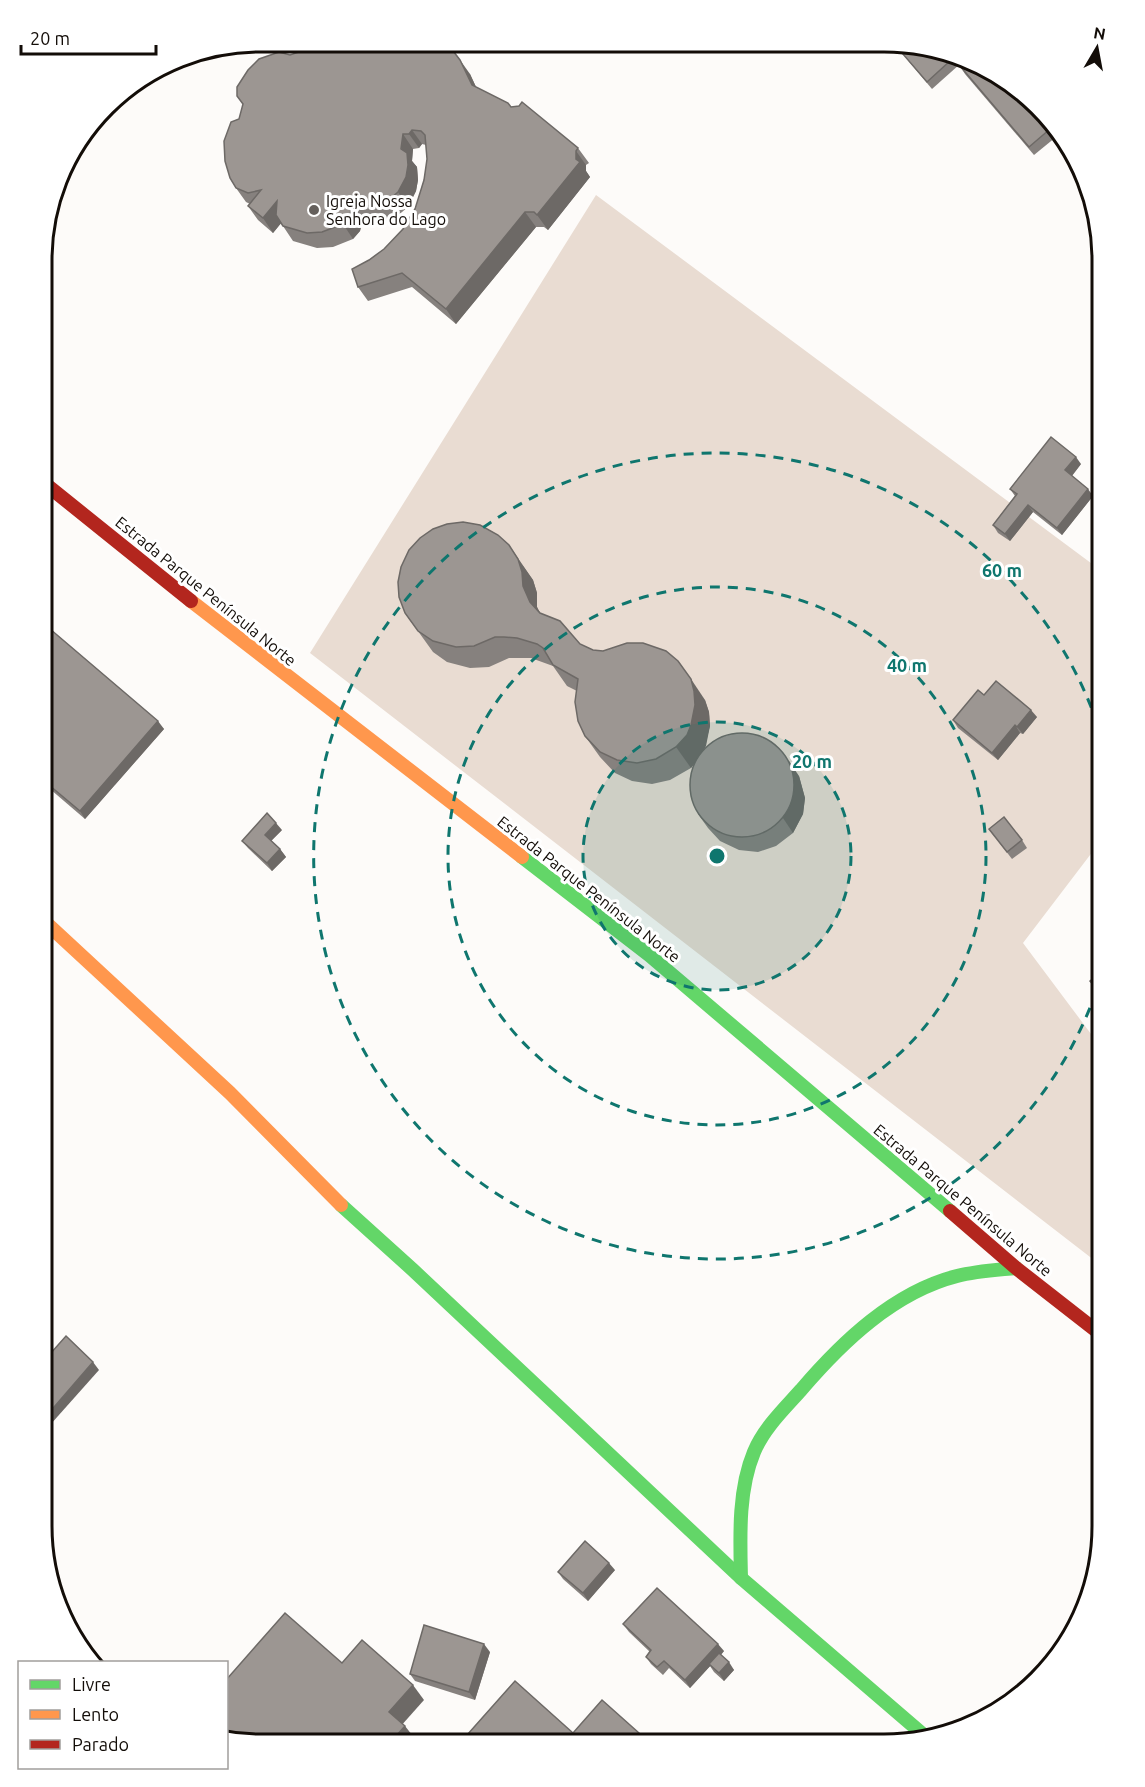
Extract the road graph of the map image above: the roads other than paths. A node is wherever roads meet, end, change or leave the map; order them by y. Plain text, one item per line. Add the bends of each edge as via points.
1 (52, 488) edge
2 (52, 928) edge
3 (1016, 1268) junction
4 (1092, 1328) edge
5 (741, 1578) junction
6 (920, 1732) edge

1 - 3 main road, Estrada Parque Península Norte via 264,659 649,955
2 - 5 main road via 230,1093 341,1205
3 - 4 main road, Estrada Parque Península Norte
3 - 5 main road via 950,1278 904,1298 850,1338 805,1384 754,1452 744,1488 740,1525
5 - 6 main road

